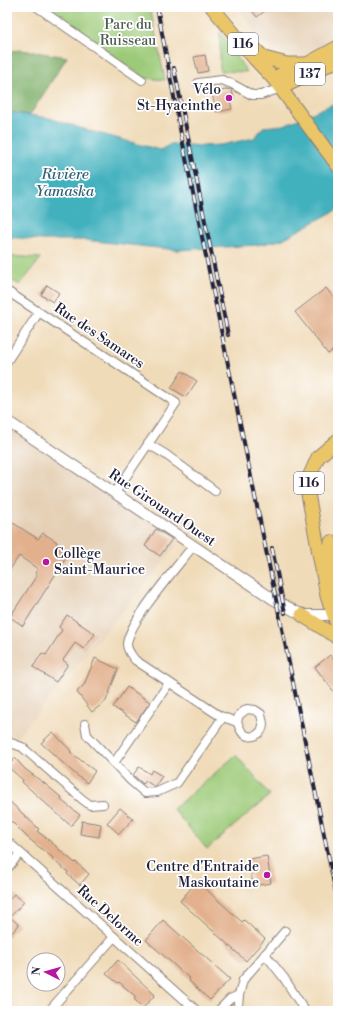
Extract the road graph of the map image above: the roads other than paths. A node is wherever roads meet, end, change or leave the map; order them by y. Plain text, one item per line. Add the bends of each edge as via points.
1 (37, 7) edge
2 (213, 8) edge
3 (338, 47) edge
4 (338, 60) edge
5 (307, 64) junction
6 (142, 80) dead end
7 (198, 82) dead end
8 (277, 83) junction
9 (338, 166) edge
10 (7, 291) edge
11 (39, 312) junction
12 (7, 360) edge
13 (7, 421) edge
14 (338, 440) edge
15 (148, 444) junction
16 (215, 491) dead end
17 (115, 493) junction
18 (316, 536) junction
19 (335, 540) edge
20 (194, 546) junction
21 (338, 597) edge
22 (302, 615) junction
23 (336, 618) edge
24 (338, 639) edge
25 (169, 683) junction
26 (223, 717) junction
27 (237, 722) dead end
28 (85, 724) dead end
29 (7, 745) edge
30 (114, 763) junction
31 (103, 804) dead end
32 (7, 841) edge
33 (20, 853) junction
34 (7, 869) edge
35 (285, 931) dead end
36 (114, 937) junction
37 (265, 954) junction
38 (239, 995) junction
39 (49, 1011) edge
40 (197, 1011) edge
41 (218, 1011) edge
42 (234, 1011) edge
43 (305, 1011) edge

1 - 6 street
2 - 5 main road via 264,58 287,64
2 - 8 main road, 116
3 - 5 main road, 137
4 - 8 main road, 137
5 - 8 main road, 137
7 - 8 street via 222,80 252,95 261,95
8 - 9 main road, 116
10 - 11 street, Rue des Samares
11 - 12 street
11 - 15 street, Rue des Samares via 176,403
13 - 17 street, Rue Girouard Ouest
14 - 18 main road, 116 via 318,457 310,474 308,494
15 - 16 street
15 - 17 street
17 - 20 street, Rue Girouard Ouest
18 - 19 main road via 324,541
18 - 23 main road, 116 via 327,596
19 - 21 main road via 329,556
20 - 22 street, Rue Girouard Ouest via 273,599
20 - 25 street via 155,594 128,636 129,653 135,660
22 - 23 street
22 - 24 main road
25 - 26 street
25 - 30 street
26 - 27 street
26 - 30 street via 177,783 158,792 145,793
28 - 30 street via 87,735
29 - 31 street via 11,742 22,747 90,805
32 - 33 street, Rue Delorme
33 - 34 street
33 - 36 street, Rue Delorme
35 - 37 street
36 - 39 street
36 - 40 street, Rue Delorme
37 - 38 street via 243,980
37 - 43 street
38 - 41 street via 230,999
38 - 42 street via 238,1007

